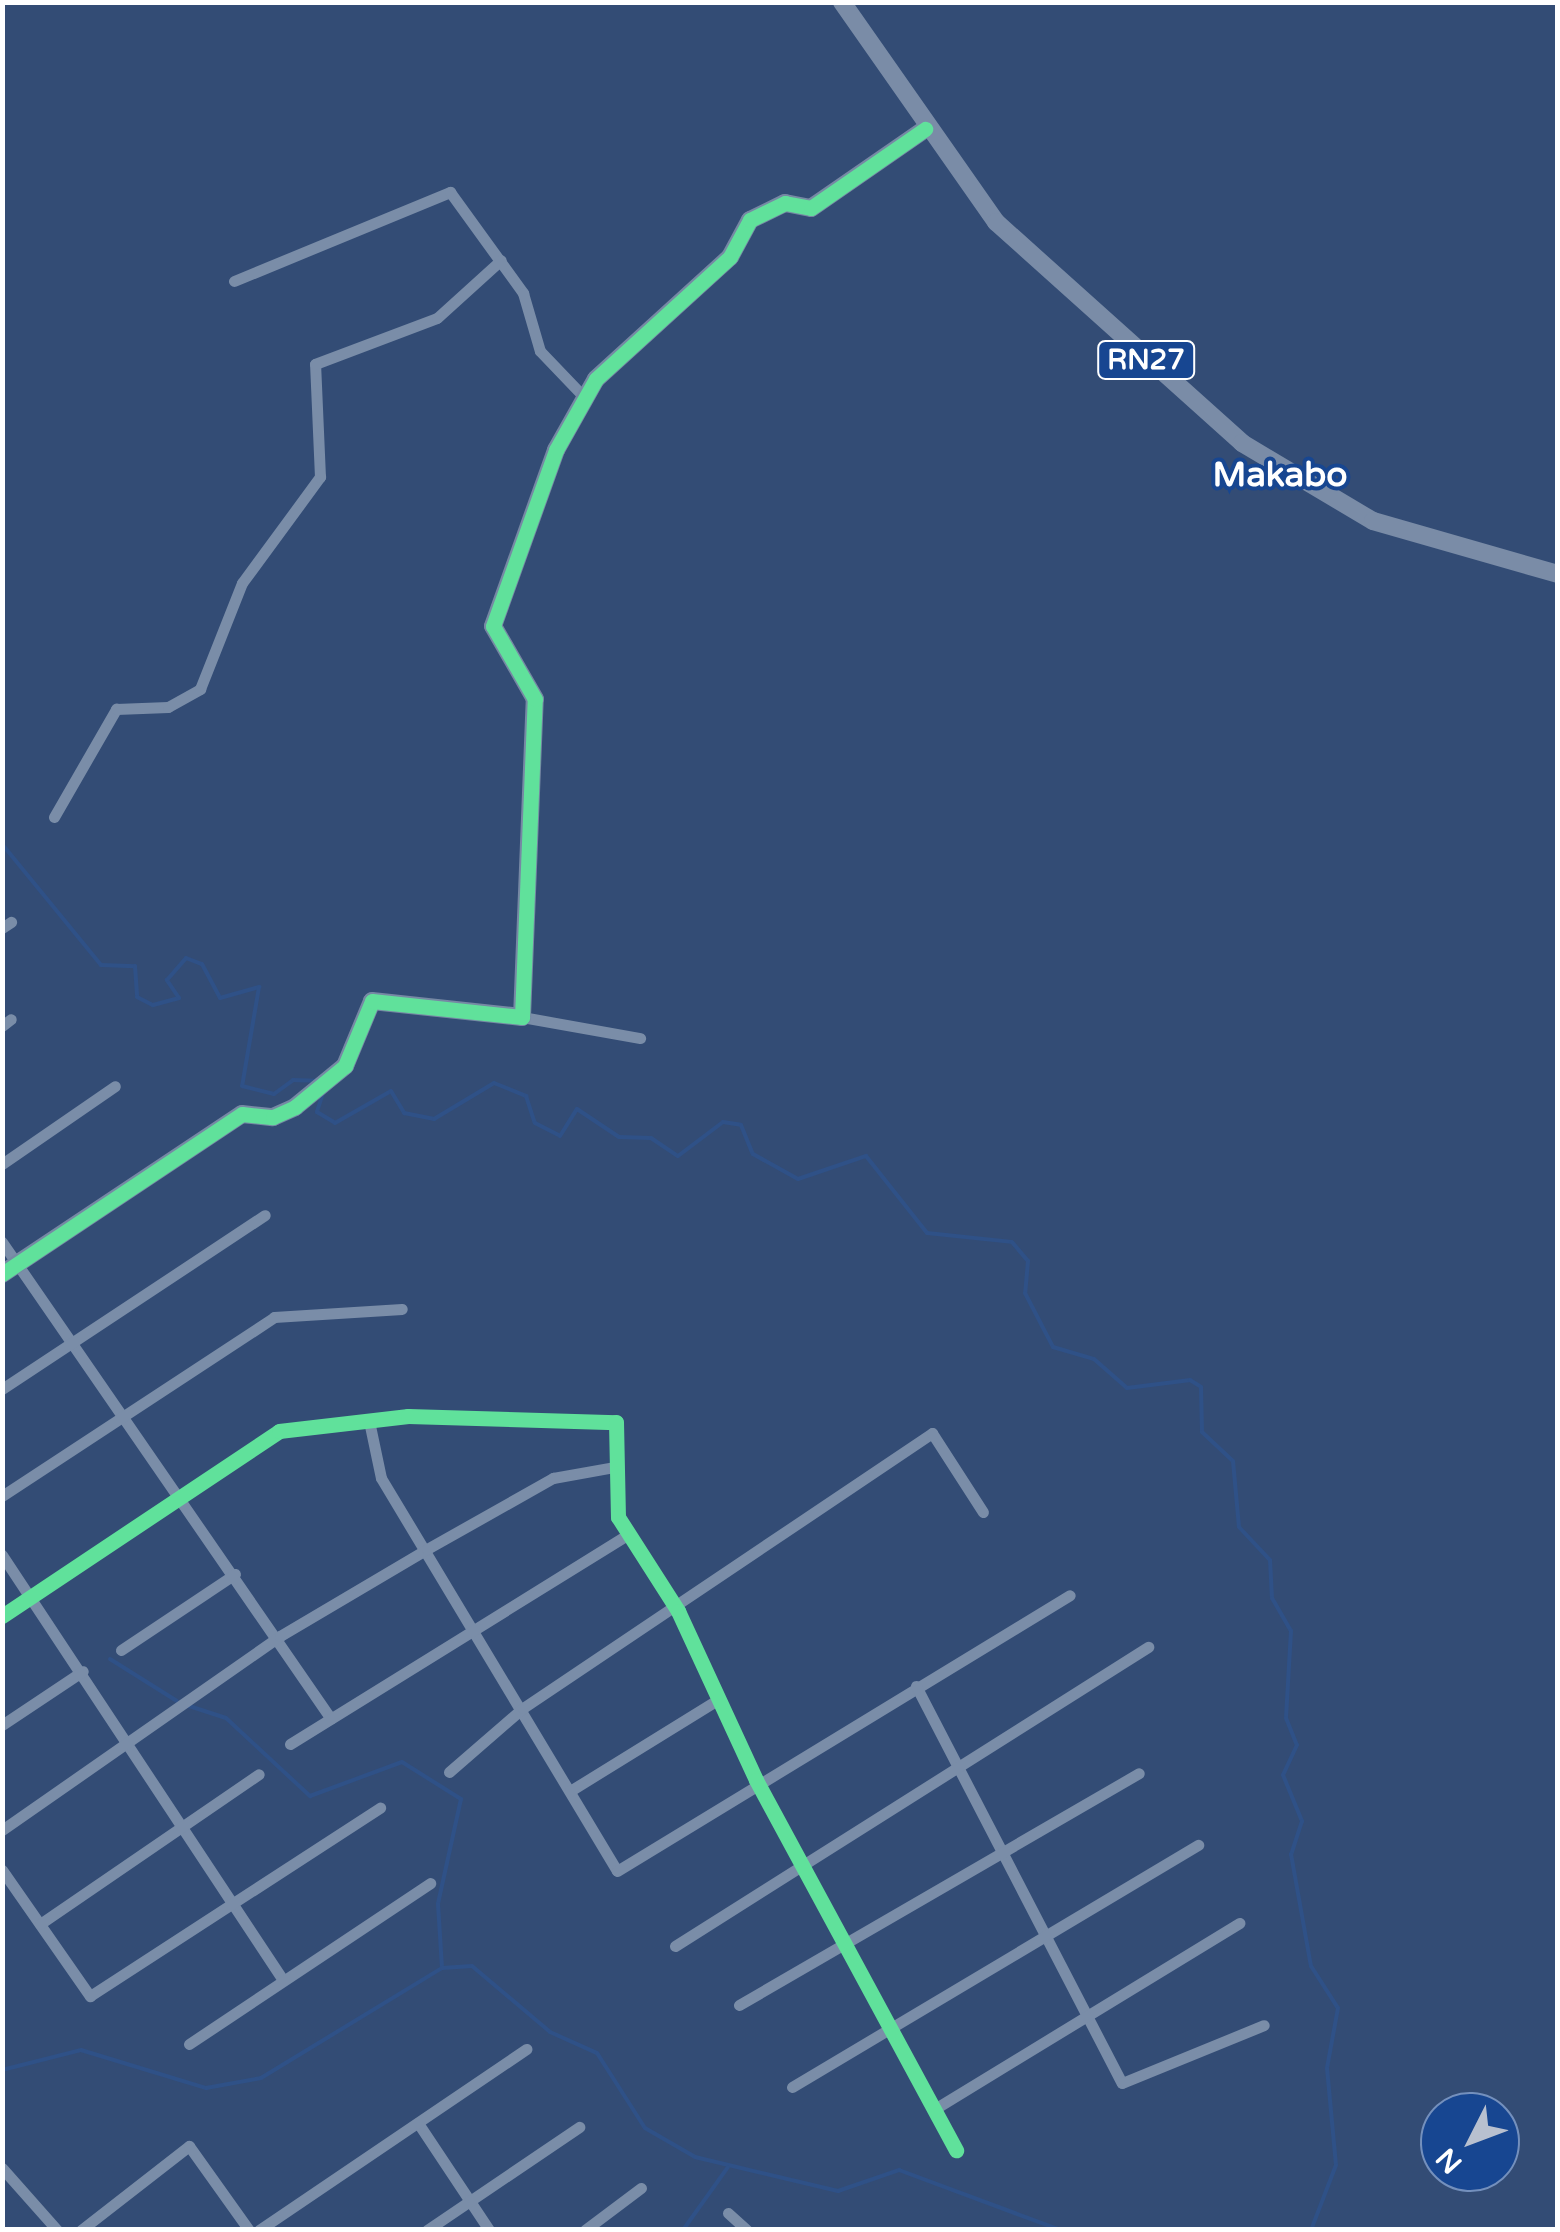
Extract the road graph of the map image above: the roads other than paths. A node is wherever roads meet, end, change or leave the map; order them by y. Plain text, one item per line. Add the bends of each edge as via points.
1 (842, 2) edge
2 (924, 128) junction
3 (501, 260) junction
4 (234, 281) dead end
5 (584, 396) junction
6 (1558, 574) edge
7 (54, 817) dead end
8 (522, 1017) junction
9 (640, 1038) dead end
10 (115, 1086) dead end
11 (2, 1164) edge
12 (265, 1215) dead end
13 (2, 1242) edge
14 (10, 1269) edge
15 (402, 1309) dead end
16 (75, 1343) junction
17 (2, 1389) edge
18 (128, 1416) junction
19 (369, 1420) junction
20 (615, 1467) junction
21 (2, 1496) edge
22 (179, 1497) junction
23 (983, 1512) dead end
24 (630, 1534) junction
25 (427, 1549) junction
26 (2, 1555) edge
27 (235, 1574) junction
28 (1070, 1595) dead end
29 (32, 1596) junction
30 (678, 1611) junction
31 (2, 1616) edge
32 (476, 1628) junction
33 (280, 1636) junction
34 (1148, 1647) dead end
35 (121, 1650) dead end
36 (83, 1672) junction
37 (916, 1686) junction
38 (718, 1699) junction
39 (522, 1708) junction
40 (331, 1719) junction
41 (2, 1725) edge
42 (290, 1744) dead end
43 (133, 1746) junction
44 (954, 1766) junction
45 (449, 1772) dead end
46 (1140, 1772) dead end
47 (259, 1774) dead end
48 (756, 1780) junction
49 (570, 1791) junction
50 (380, 1808) dead end
51 (183, 1825) junction
52 (2, 1830) edge
53 (1198, 1844) dead end
54 (1000, 1850) junction
55 (806, 1857) junction
56 (2, 1870) edge
57 (430, 1882) dead end
58 (234, 1906) junction
59 (1240, 1923) dead end
60 (40, 1924) junction
61 (1043, 1933) junction
62 (848, 1942) junction
63 (675, 1946) dead end
64 (282, 1980) junction
65 (739, 2006) dead end
66 (1086, 2015) junction
67 (1264, 2024) dead end
68 (887, 2027) junction
69 (189, 2044) dead end
70 (526, 2049) dead end
71 (792, 2088) dead end
72 (933, 2110) junction
73 (418, 2123) junction
74 (579, 2127) dead end
75 (956, 2150) dead end
76 (2, 2168) edge
77 (642, 2188) dead end
78 (469, 2203) junction
79 (728, 2213) dead end
80 (57, 2230) edge
81 (81, 2230) edge
82 (249, 2230) edge
83 (259, 2230) edge
84 (427, 2230) edge
85 (488, 2230) edge
86 (585, 2230) edge
87 (747, 2230) edge

1 - 2 main road, RN27
2 - 5 street via 811,208 785,203 750,220 730,257
2 - 6 main road, RN27 via 1050,279 1242,443 1373,520
3 - 4 street via 450,192
3 - 5 street via 540,351
3 - 7 street via 437,318 315,364 320,477 242,584 200,689 168,708 116,709
5 - 8 street via 493,626 535,699
8 - 9 street
8 - 14 street via 372,1001 345,1066 273,1117 242,1114
10 - 11 street
12 - 16 street
13 - 14 street
14 - 16 street
15 - 18 street via 274,1317
16 - 17 street
16 - 18 street
18 - 21 street
18 - 22 street
19 - 20 street via 616,1422
19 - 22 street via 279,1432
19 - 25 street via 381,1478
20 - 24 street via 618,1517
20 - 25 street via 553,1478
22 - 27 street
22 - 29 street
23 - 30 street via 932,1434
24 - 30 street
24 - 32 street
25 - 32 street
25 - 33 street
26 - 29 street
27 - 33 street
27 - 35 street
28 - 37 street
29 - 31 street
29 - 36 street
30 - 38 street
30 - 39 street
32 - 39 street
32 - 40 street
33 - 40 street
33 - 43 street
34 - 44 street
36 - 41 street
36 - 43 street
37 - 44 street
37 - 48 street
38 - 48 street
38 - 49 street
39 - 45 street
39 - 49 street
40 - 42 street
43 - 51 street
43 - 52 street
44 - 54 street
44 - 55 street
46 - 54 street
47 - 51 street
48 - 49 street via 617,1871
48 - 55 street
50 - 58 street
51 - 58 street
51 - 60 street
53 - 61 street
54 - 61 street
54 - 62 street
55 - 62 street
55 - 63 street
56 - 60 street
57 - 64 street
58 - 60 street via 90,1996
58 - 64 street
59 - 66 street
61 - 66 street
61 - 68 street
62 - 65 street
62 - 68 street
64 - 69 street
66 - 67 street via 1122,2084
66 - 72 street
68 - 71 street
68 - 72 street
70 - 73 street
72 - 75 street
73 - 78 street
73 - 83 street
74 - 78 street
76 - 80 street
77 - 86 street
78 - 84 street
78 - 85 street
79 - 87 street
81 - 82 street via 190,2146

